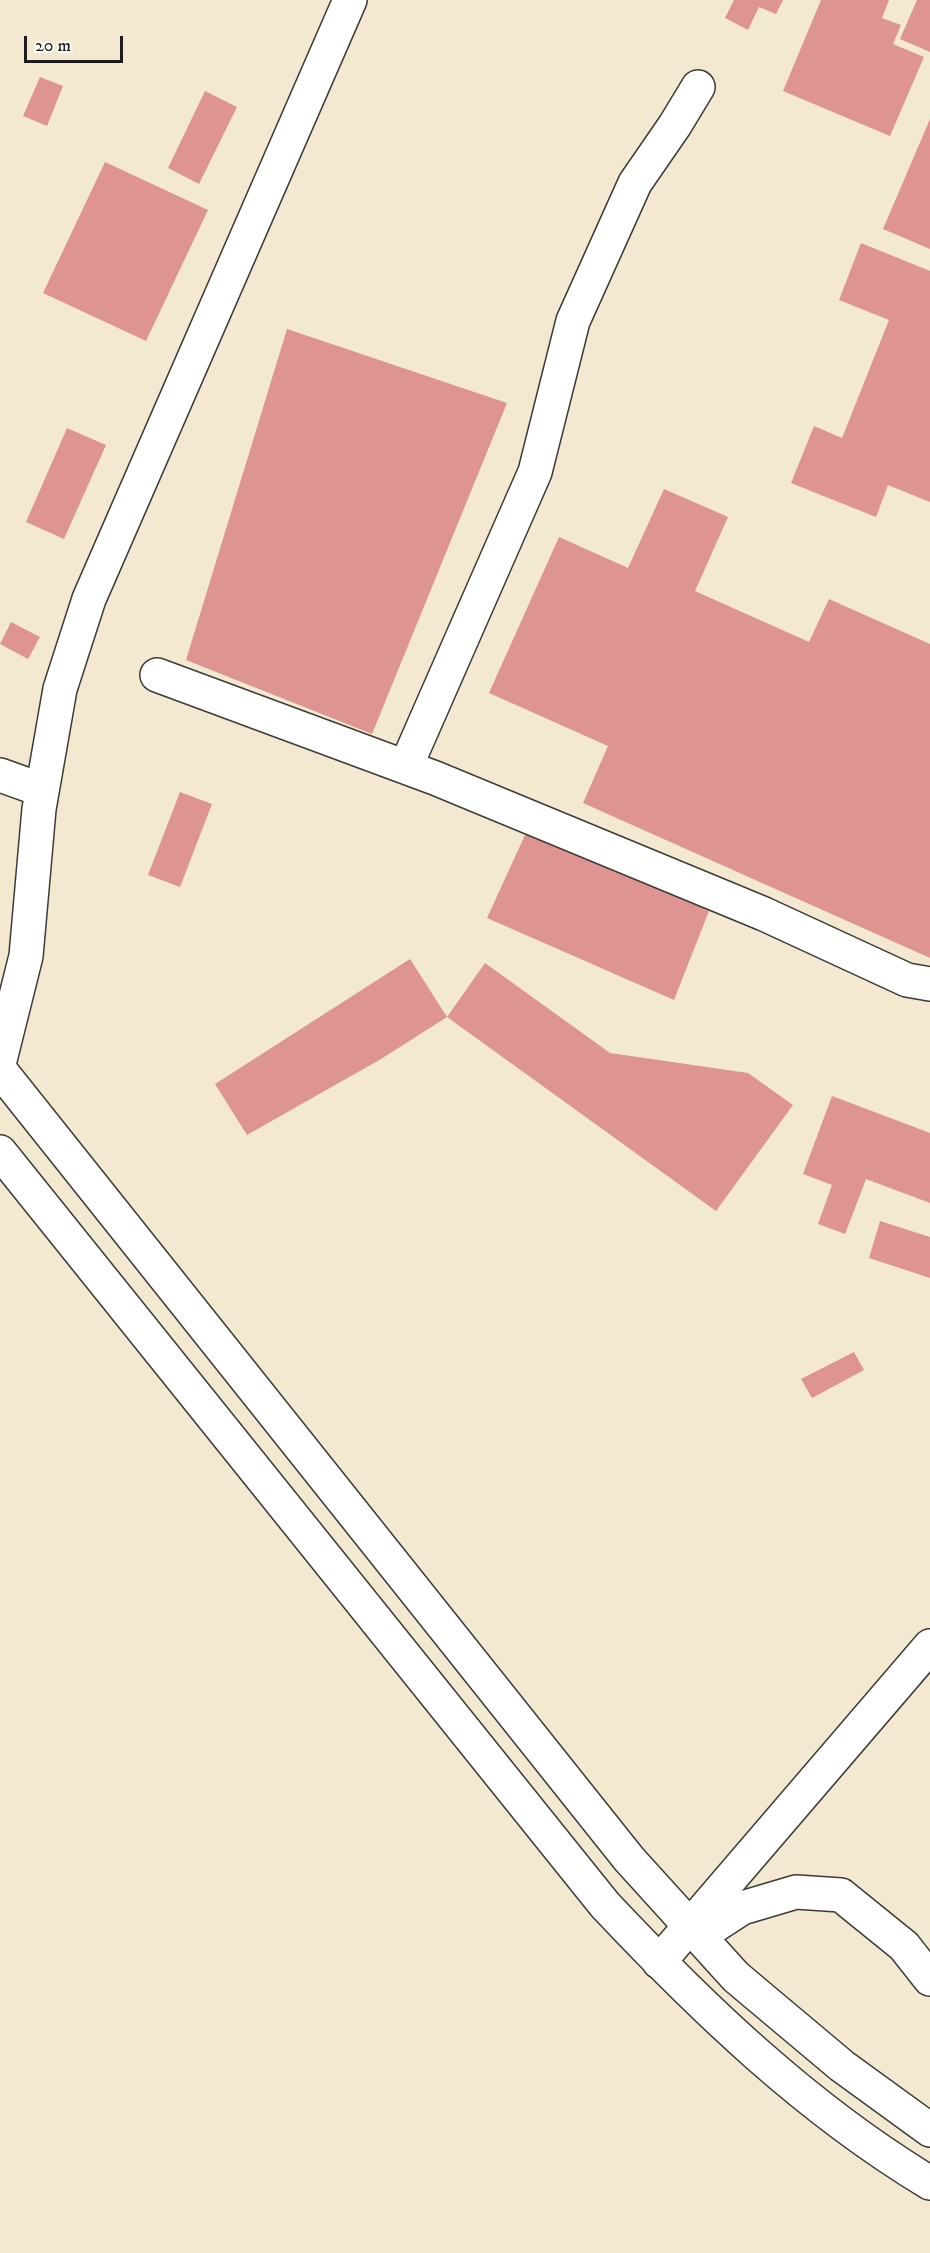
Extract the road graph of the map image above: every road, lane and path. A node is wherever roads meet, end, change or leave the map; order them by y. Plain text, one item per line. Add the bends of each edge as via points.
1 (350, 0) edge
2 (698, 87) dead end
3 (157, 675) dead end
4 (406, 766) junction
5 (0, 775) edge
6 (42, 790) junction
7 (930, 984) edge
8 (0, 1060) edge
9 (0, 1070) edge
10 (0, 1152) edge
11 (930, 1646) edge
12 (694, 1931) junction
13 (659, 1962) junction
14 (930, 1979) edge
15 (930, 2130) edge
16 (930, 2183) edge

1 - 6 main road via 89,599 60,689
2 - 4 main road via 635,183 573,321 535,472
3 - 4 main road
4 - 7 main road via 764,914 908,980
5 - 6 main road
6 - 8 main road via 26,956
9 - 12 main road via 629,1859
10 - 13 main road via 572,1865
11 - 12 main road
12 - 13 main road
12 - 14 main road via 742,1908 796,1892 841,1895 904,1946
12 - 15 main road via 736,1977 842,2066
13 - 16 main road via 708,2012 817,2105

